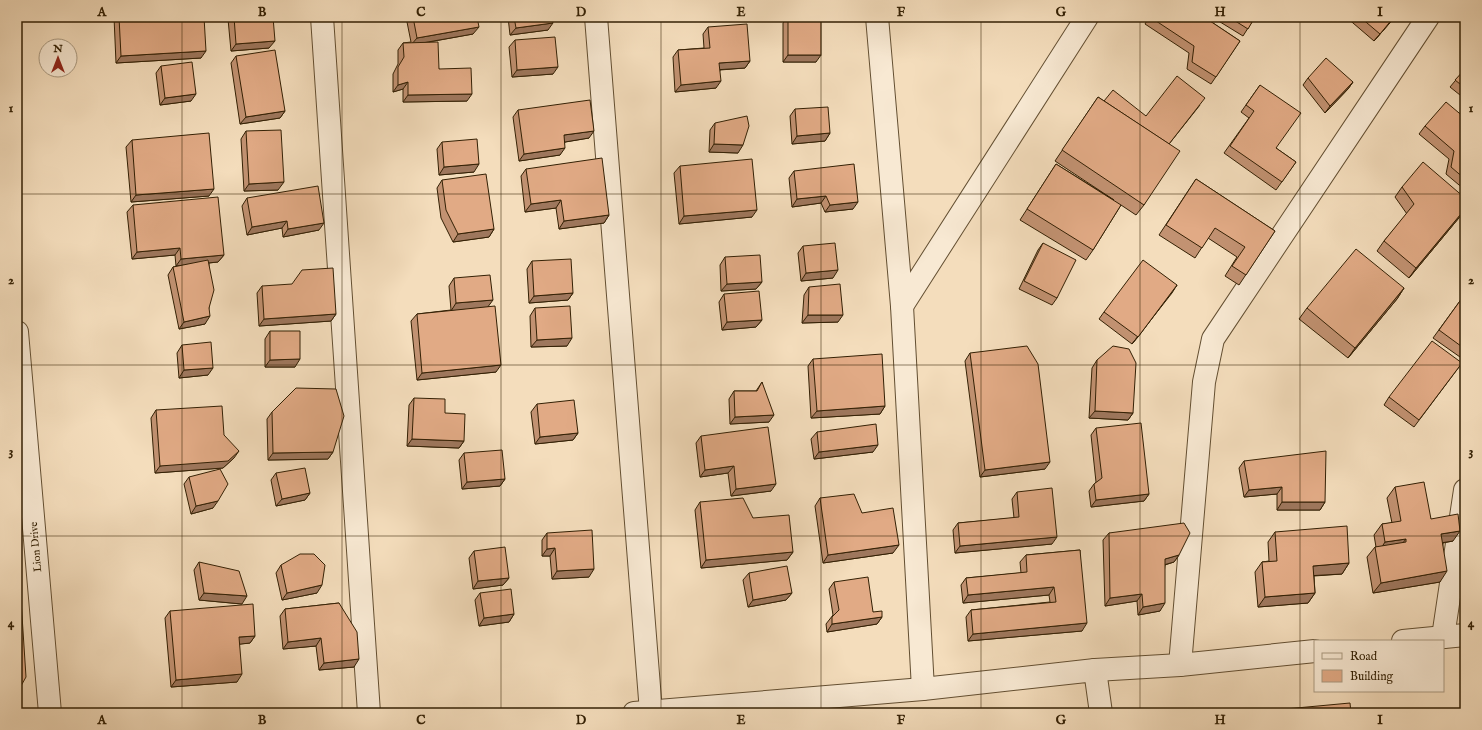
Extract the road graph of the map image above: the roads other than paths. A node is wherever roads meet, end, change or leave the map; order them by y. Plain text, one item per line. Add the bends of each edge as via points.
1 (322, 17) edge
2 (596, 17) edge
3 (877, 17) edge
4 (1087, 17) edge
5 (1428, 17) edge
6 (902, 306) junction
7 (17, 332) edge
8 (1465, 490) edge
9 (1465, 635) edge
10 (1443, 637) junction
11 (1413, 640) edge
12 (1314, 651) edge
13 (1180, 665) junction
14 (1095, 670) junction
15 (923, 689) junction
16 (643, 712) edge
17 (50, 713) edge
18 (369, 713) edge
19 (1101, 713) edge

1 - 18 street
2 - 16 street
3 - 6 street
4 - 6 street
5 - 13 street via 1213,339 1204,382
6 - 15 street
7 - 17 street, Lion Drive
8 - 10 street
9 - 10 street
10 - 11 street
12 - 13 street
13 - 14 street
14 - 15 street
14 - 19 street
15 - 16 street

